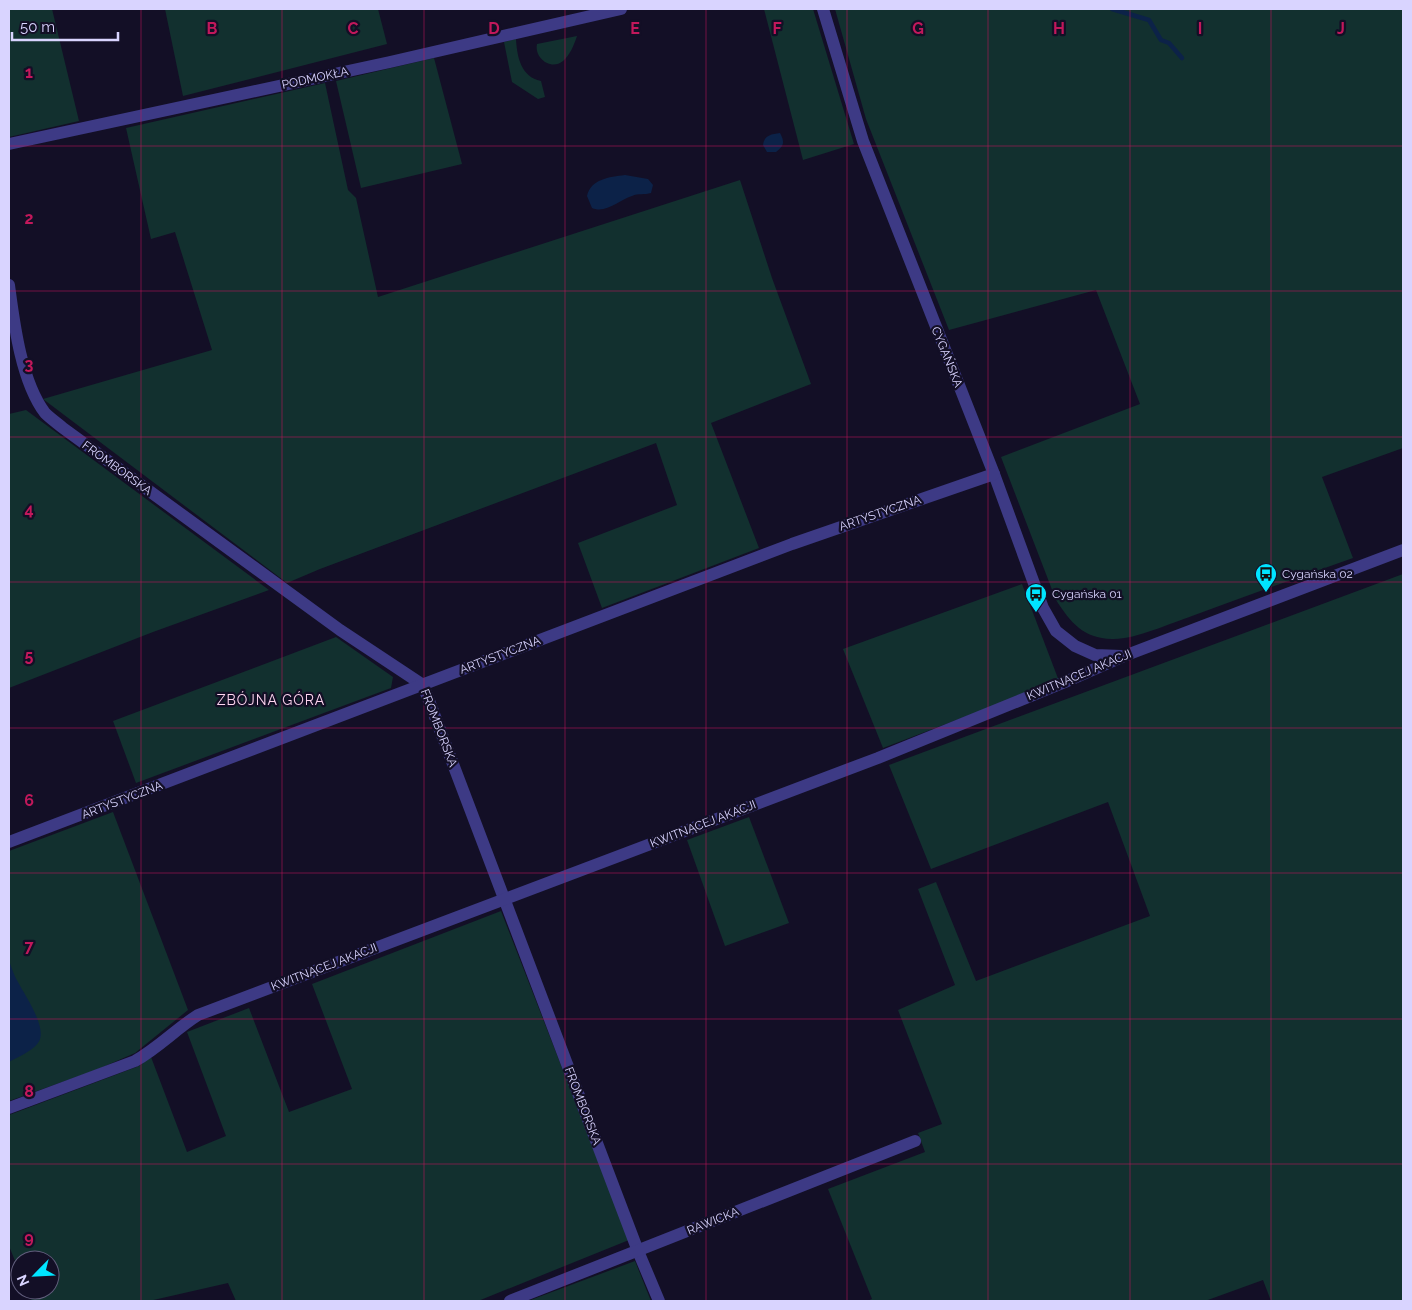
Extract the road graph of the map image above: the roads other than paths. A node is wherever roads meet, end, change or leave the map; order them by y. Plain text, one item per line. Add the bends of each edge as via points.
1 (620, 9) edge
2 (823, 9) edge
3 (9, 144) edge
4 (9, 285) edge
5 (994, 474) junction
6 (1403, 550) edge
7 (1124, 656) junction
8 (423, 684) junction
9 (9, 842) edge
10 (504, 899) junction
11 (9, 1108) edge
12 (915, 1141) dead end
13 (638, 1251) junction
14 (510, 1301) edge
15 (659, 1301) edge

1 - 3 street, PODMOKŁA
2 - 5 street, CYGAŃSKA via 866,150
4 - 8 street, FROMBORSKA via 21,356 32,390 45,413 340,630
5 - 7 street, CYGAŃSKA via 1043,608 1056,631 1075,646 1095,655
5 - 8 street, ARTYSTYCZNA via 792,544
6 - 7 street, KWITNĄCEJ AKACJI
7 - 10 street, KWITNĄCEJ AKACJI via 878,758
8 - 9 street, ARTYSTYCZNA
8 - 10 street, FROMBORSKA
10 - 11 street, KWITNĄCEJ AKACJI via 198,1015 135,1062
10 - 13 street, FROMBORSKA
12 - 13 street, RAWICKA
13 - 14 street, RAWICKA
13 - 15 street, FROMBORSKA

